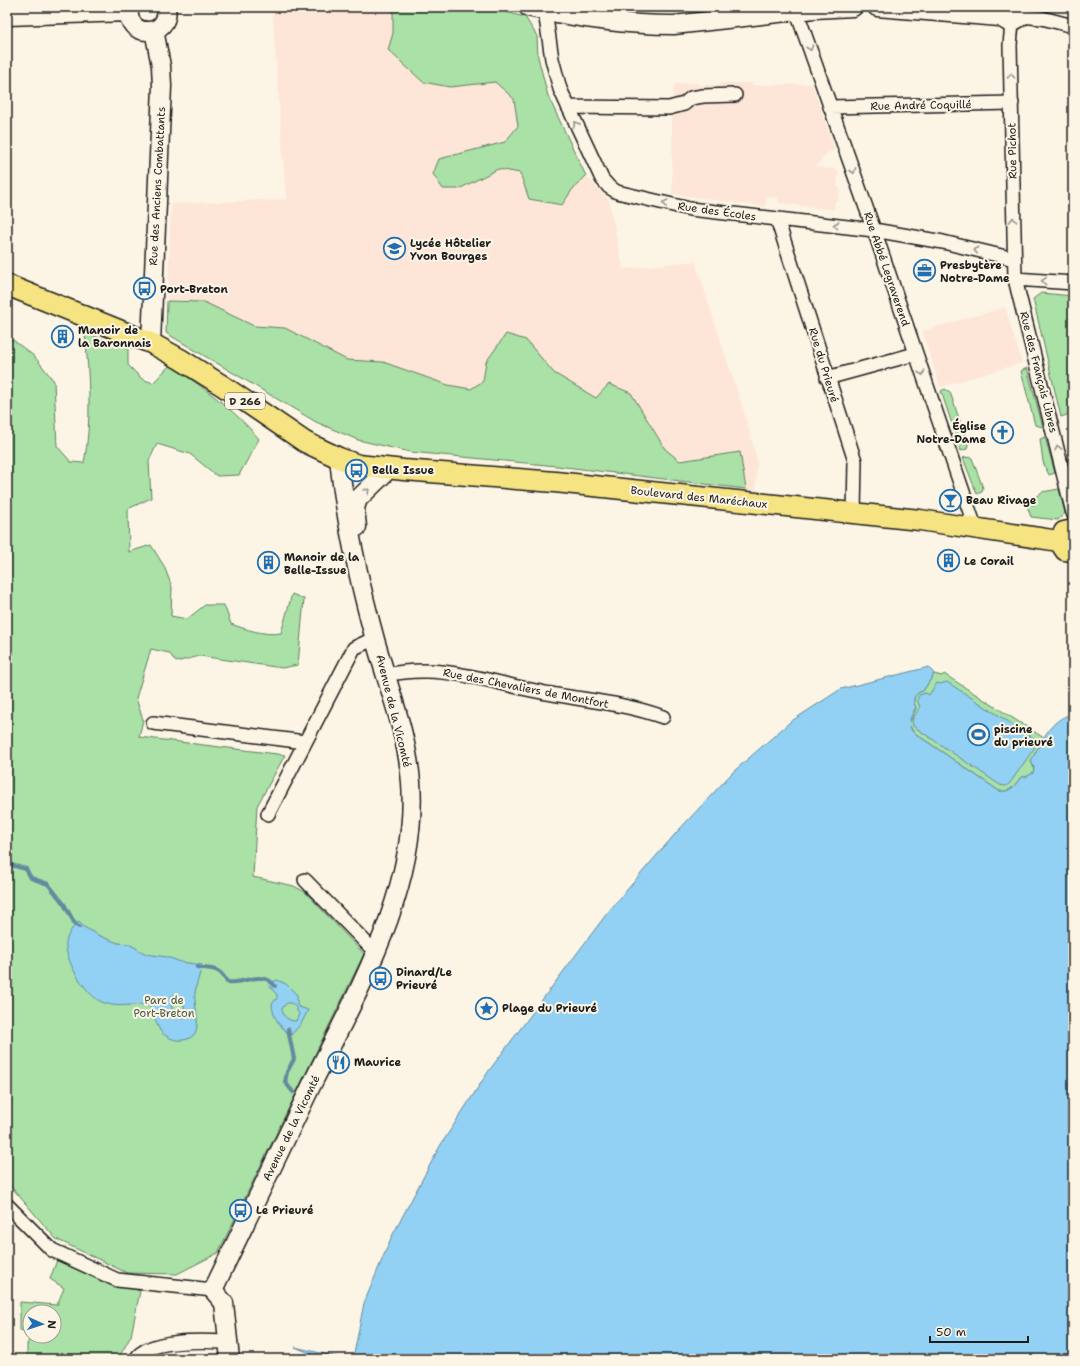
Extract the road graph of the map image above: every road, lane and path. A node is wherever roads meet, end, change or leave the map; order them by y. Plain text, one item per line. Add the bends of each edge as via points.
1 (166, 7) edge
2 (528, 7) edge
3 (853, 7) edge
4 (877, 7) edge
5 (796, 9) edge
6 (128, 10) edge
7 (546, 11) junction
8 (1010, 14) edge
9 (7, 16) edge
10 (1073, 26) edge
11 (154, 30) junction
12 (735, 95) dead end
13 (1012, 103) junction
14 (568, 107) junction
15 (830, 107) junction
16 (777, 219) junction
17 (874, 230) junction
18 (1014, 259) junction
19 (1015, 279) junction
20 (1073, 283) edge
21 (7, 285) edge
22 (151, 343) junction
23 (915, 354) junction
24 (827, 378) junction
25 (339, 458) junction
26 (389, 469) junction
27 (854, 513) junction
28 (975, 527) junction
29 (1069, 537) edge
30 (364, 595) junction
31 (375, 638) junction
32 (387, 675) junction
33 (663, 717) dead end
34 (153, 723) dead end
35 (305, 742) junction
36 (268, 814) dead end
37 (305, 880) dead end
38 (376, 954) junction
39 (7, 1206) edge
40 (213, 1290) junction
41 (228, 1350) edge
42 (136, 1359) edge

1 - 11 main road via 164,23
2 - 7 main road
3 - 5 main road
4 - 8 main road
5 - 7 main road via 697,23 658,25 587,19
5 -> 15 street, Rue Abbé Legraverend
6 - 9 main road
6 - 11 main road via 129,18 136,28 142,31
7 - 14 street, Rue des Écoles via 555,72
8 - 10 street via 1042,18
13 -> 8 street, Rue Pichot
11 - 22 main road, Rue des Anciens Combattants via 162,86
12 - 14 street via 691,98 684,104 669,108
13 - 15 street, Rue André Coquillé
18 -> 13 street, Rue Pichot
16 -> 14 street, Rue des Écoles via 690,208 617,192 602,180
15 -> 17 street, Rue Abbé Legraverend
17 -> 16 street, Rue des Écoles
16 - 24 street, Rue du Prieuré
18 -> 17 street, Rue des Écoles via 943,242
17 - 23 street, Rue Abbé Legraverend
18 - 19 street, Rue Pichot
20 -> 19 street
29 -> 19 street, Rue des Français Libres
21 - 22 main road, D 266
22 - 25 main road, D 266 via 223,386 305,442
23 - 24 street
23 -> 28 street, Rue Abbé Legraverend
24 - 27 street, Rue du Prieuré via 855,461
25 - 26 main road, Boulevard des Maréchaux via 358,465
25 - 30 main road, Avenue de la Vicomté via 348,525
26 - 27 main road, Boulevard des Maréchaux via 533,480
30 -> 26 main road, Avenue de la Vicomté via 365,566 354,508 358,500
27 - 28 main road, Boulevard des Maréchaux
28 - 29 main road, Boulevard des Maréchaux via 998,532
30 - 31 main road, Avenue de la Vicomté
31 - 32 main road, Avenue de la Vicomté
31 - 35 street via 354,648
32 - 33 street, Rue des Chevaliers de Montfort via 403,671 439,671 479,677 536,691 646,711
32 - 38 main road, Avenue de la Vicomté via 408,759 412,806 409,838 400,878
34 - 35 street
35 - 36 street
37 - 38 street
38 - 40 main road, Avenue de la Vicomté
39 - 40 street via 52,1250 117,1280
40 - 41 main road via 224,1303
41 - 42 street via 162,1343 146,1348

